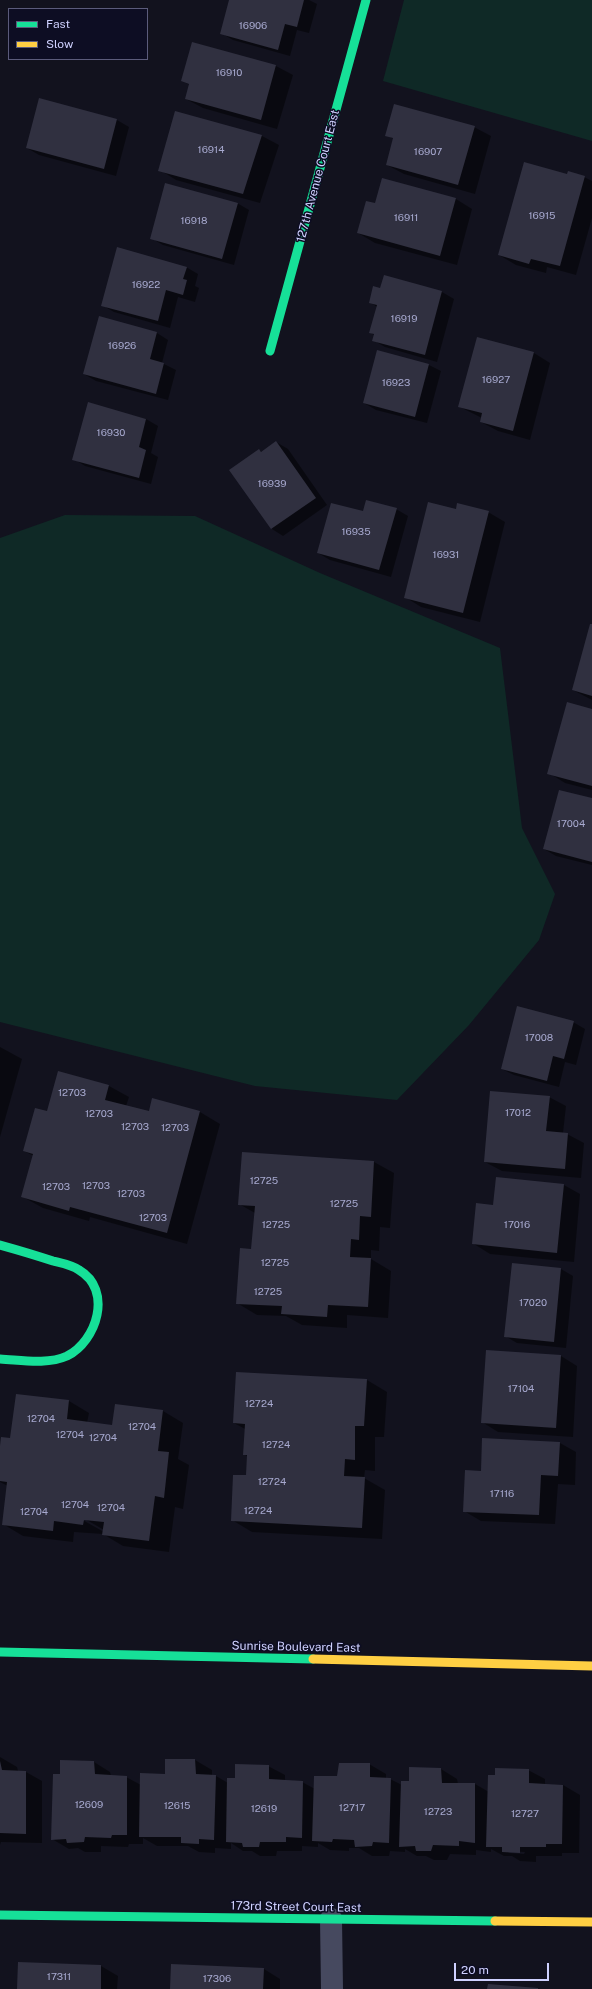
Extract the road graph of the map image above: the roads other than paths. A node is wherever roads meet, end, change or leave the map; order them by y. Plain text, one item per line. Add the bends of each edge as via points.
1 (366, 0) edge
2 (270, 351) dead end
3 (0, 1245) edge
4 (0, 1359) edge
5 (0, 1652) edge
6 (592, 1666) edge
7 (0, 1915) edge
8 (331, 1919) junction
9 (592, 1922) edge
10 (332, 1989) edge

1 - 2 street, 127th Avenue Court East
3 - 4 street via 81,1270 96,1288 99,1307 94,1329 83,1345 66,1356 45,1360
5 - 6 street, Sunrise Boulevard East
7 - 8 street, 173rd Street Court East
8 - 9 street, 173rd Street Court East
8 - 10 street

